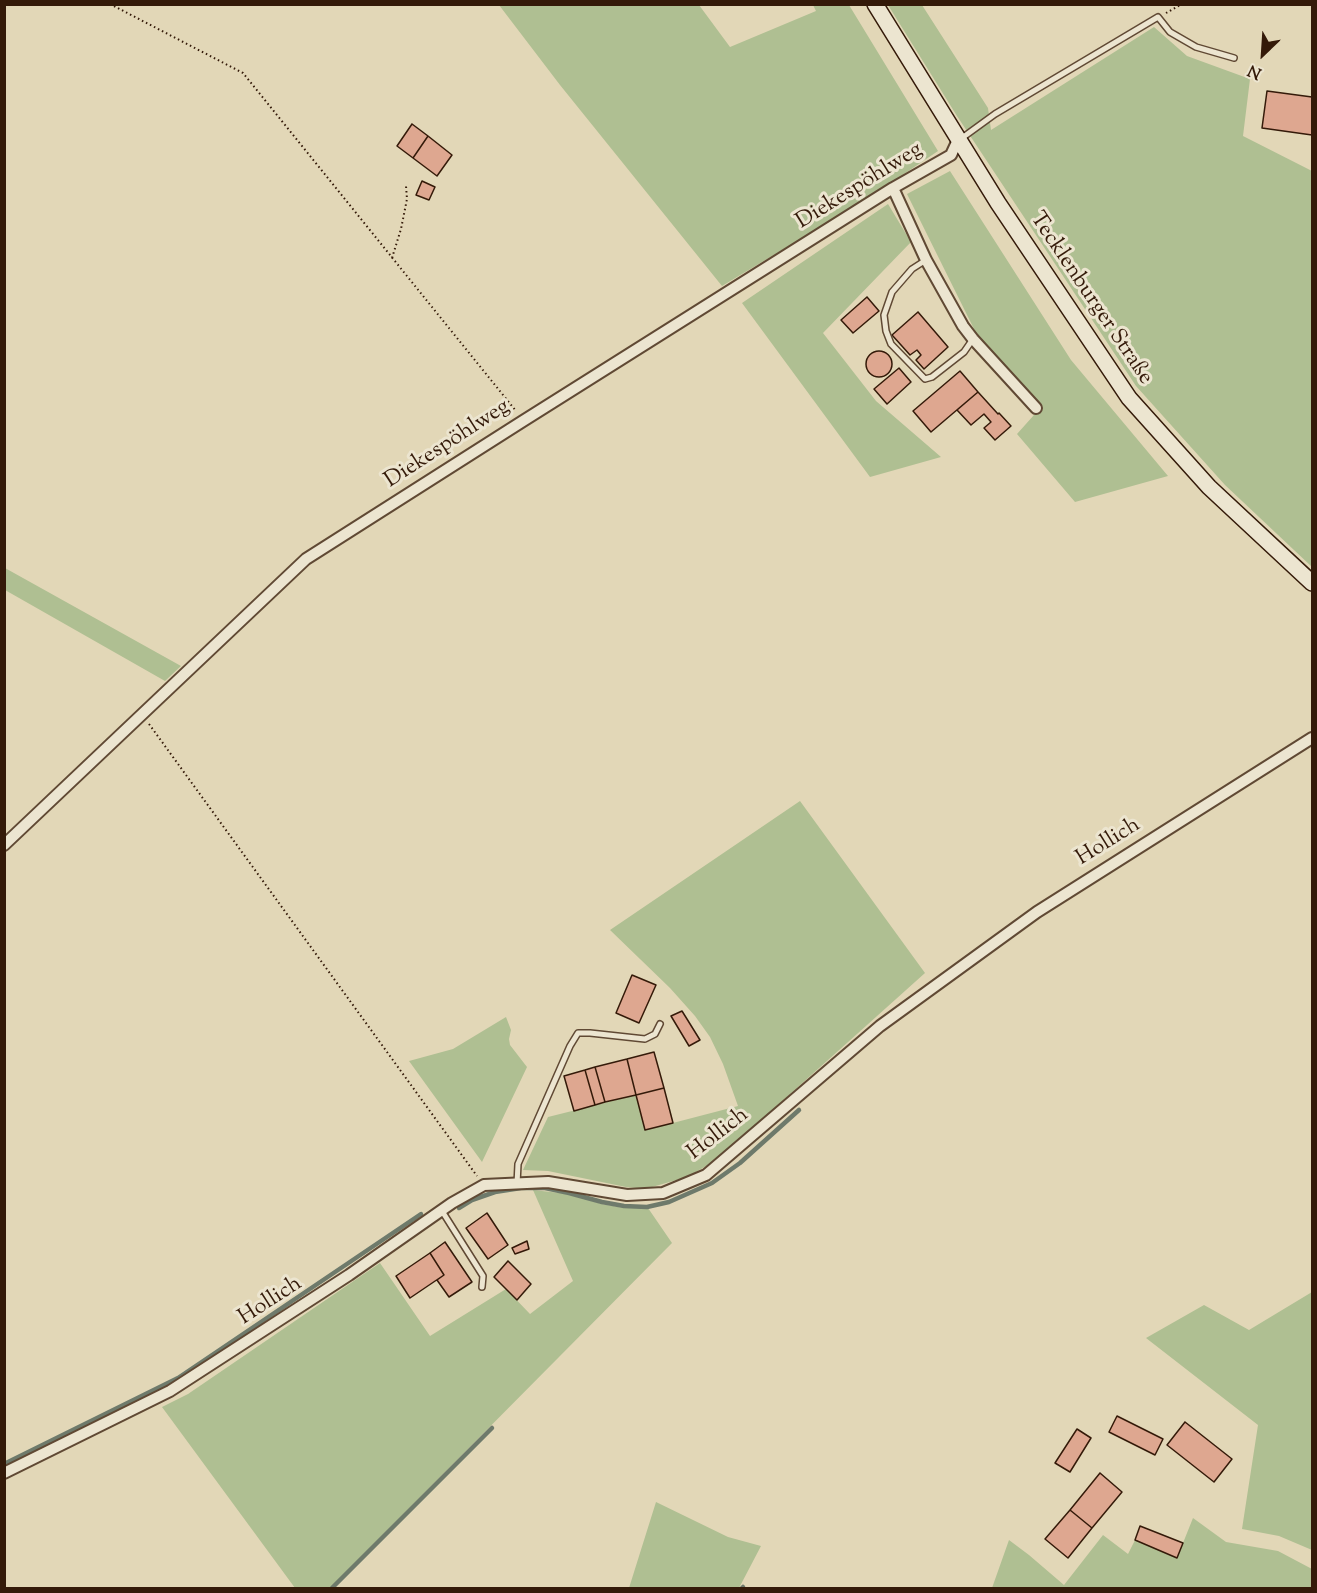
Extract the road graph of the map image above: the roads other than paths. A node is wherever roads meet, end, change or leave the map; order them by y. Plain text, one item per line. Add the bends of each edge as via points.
1 (875, 4) edge
2 (1234, 58) dead end
3 (958, 140) junction
4 (893, 188) junction
5 (926, 260) junction
6 (973, 339) junction
7 (1036, 408) dead end
8 (1312, 583) edge
9 (1312, 738) edge
10 (4, 845) edge
11 (660, 1024) dead end
12 (517, 1184) junction
13 (442, 1210) junction
14 (482, 1287) dead end
15 (4, 1473) edge

1 - 3 main road, Tecklenburger Straße
2 - 3 lane via 1196,47 1170,32 1158,17
3 - 4 street, Diekespöhlweg via 951,155
3 - 8 main road, Tecklenburger Straße via 1129,398 1209,487
4 - 5 street
4 - 10 street, Diekespöhlweg via 306,559
5 - 6 street
5 - 6 lane via 912,269 892,292 884,315 891,344 925,379 964,352
6 - 7 street
9 - 12 street, Hollich via 1037,912 880,1026 706,1175 663,1193 627,1195 548,1182
11 - 12 lane via 655,1034 645,1039 578,1033 518,1164
12 - 13 street, Hollich via 484,1185
13 - 14 lane via 483,1276
13 - 15 street, Hollich via 170,1391

